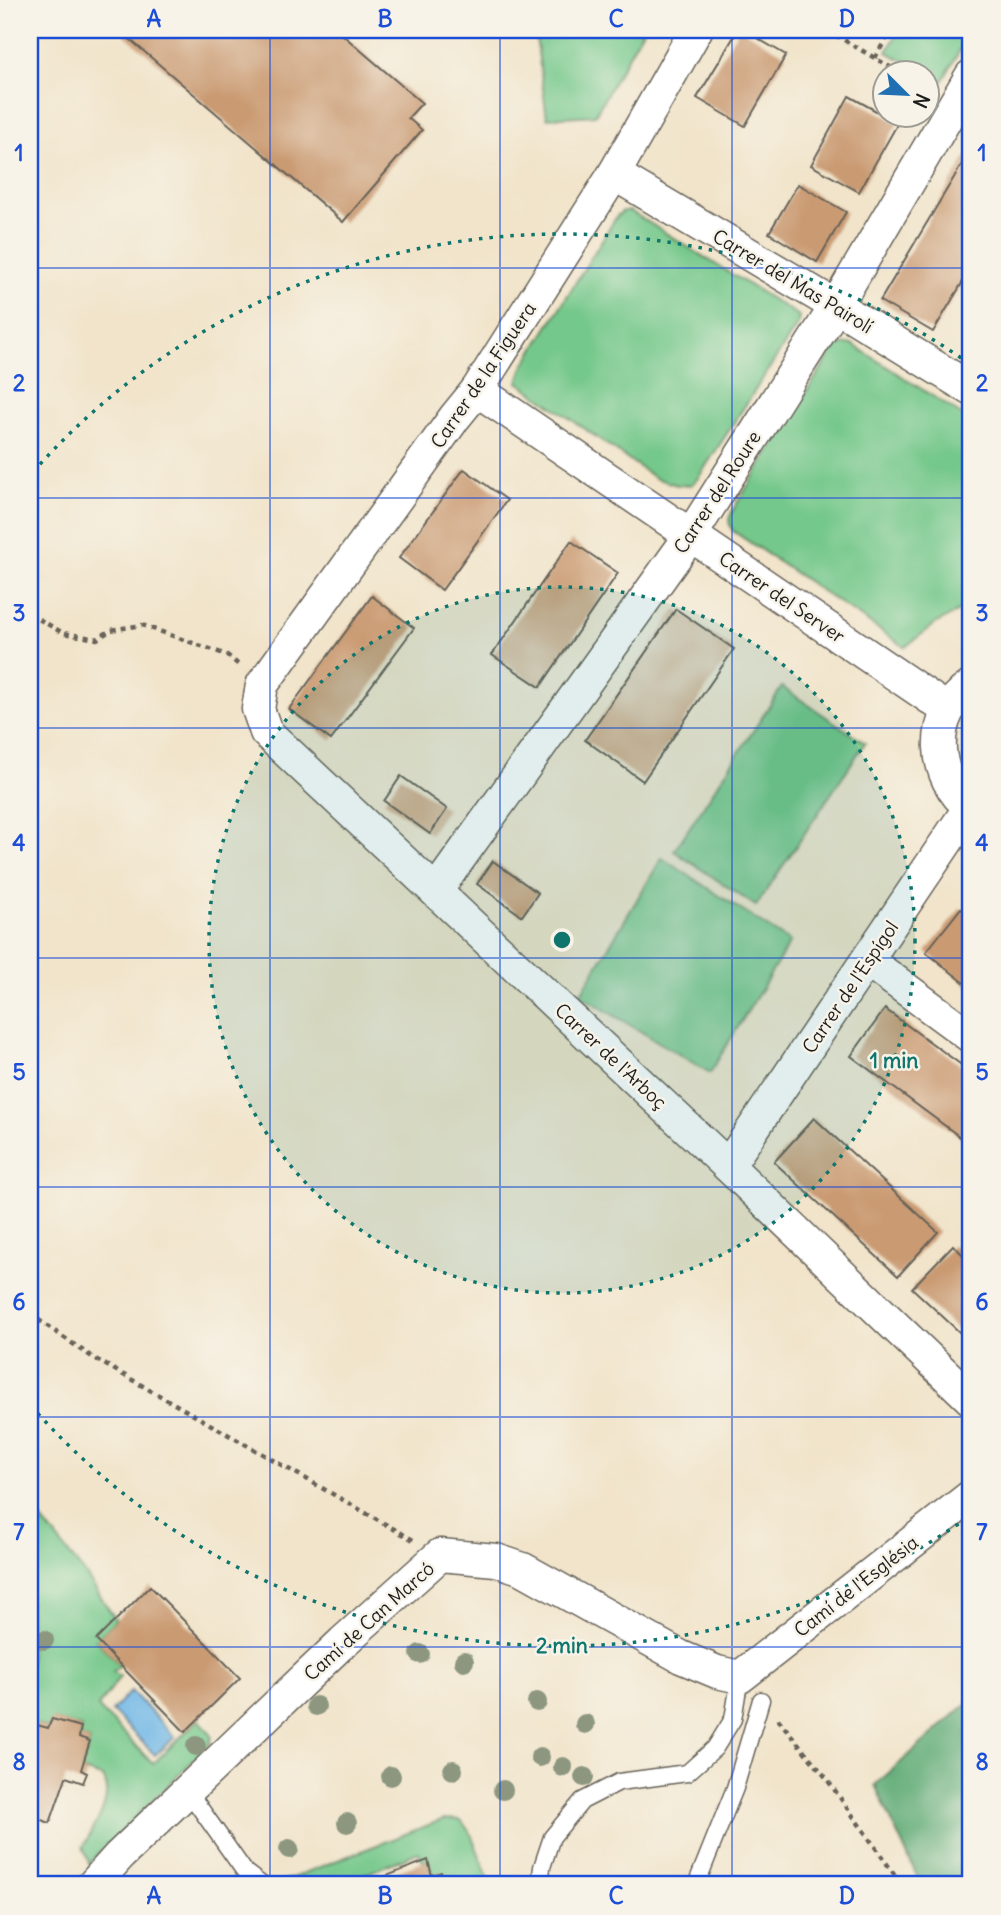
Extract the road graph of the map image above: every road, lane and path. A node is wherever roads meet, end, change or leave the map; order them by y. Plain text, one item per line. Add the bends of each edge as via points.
1 (696, 30) edge
2 (827, 30) edge
3 (891, 30) edge
4 (876, 58) junction
5 (879, 60) edge
6 (971, 76) edge
7 (614, 174) junction
8 (836, 306) junction
9 (971, 389) edge
10 (477, 390) junction
11 (691, 535) junction
12 (30, 614) edge
13 (971, 685) edge
14 (260, 697) junction
15 (948, 710) junction
16 (971, 807) edge
17 (436, 891) junction
18 (868, 961) junction
19 (971, 1037) edge
20 (728, 1166) junction
21 (30, 1314) edge
22 (971, 1399) edge
23 (971, 1496) edge
24 (440, 1555) junction
25 (751, 1688) junction
26 (184, 1796) junction
27 (93, 1885) edge
28 (262, 1885) edge
29 (540, 1885) edge
30 (696, 1885) edge
31 (902, 1885) edge

1 - 7 street, Carrer de la Figuera
2 - 4 path
3 - 4 path
4 - 5 path
6 - 8 street, Carrer del Roure
7 - 8 street, Carrer del Mas Pairolí
7 - 10 street, Carrer de la Figuera
8 - 9 street, Carrer del Mas Pairolí
8 - 11 street, Carrer del Roure
10 - 11 street, Carrer del Server
10 - 14 street, Carrer de la Figuera
11 - 15 street, Carrer del Server
11 - 17 street, Carrer del Roure
12 - 14 path via 63,634 97,639 111,630 142,625 228,655
13 - 15 street, Carrer de l'Espígol
14 - 17 street, Carrer de l'Arboç via 266,732
15 - 16 street, Carrer de l'Espígol via 938,746 947,781
16 - 18 street, Carrer de l'Espígol
17 - 20 street, Carrer de l'Arboç
18 - 19 street
18 - 20 street, Carrer de l'Espígol
20 - 22 street, Carrer de l'Arboç
21 - 24 path via 92,1357
23 - 25 street, Camí de l'Església
24 - 25 street, Camí de Can Marcó via 496,1560 523,1569 681,1657
24 - 26 street, Camí de Can Marcó
25 - 29 lane via 715,1748 687,1773 620,1782 582,1801 552,1837
25 - 30 lane via 735,1788
25 - 31 path via 824,1775
26 - 27 street, Camí de Can Marcó
26 - 28 lane via 195,1801 245,1872

